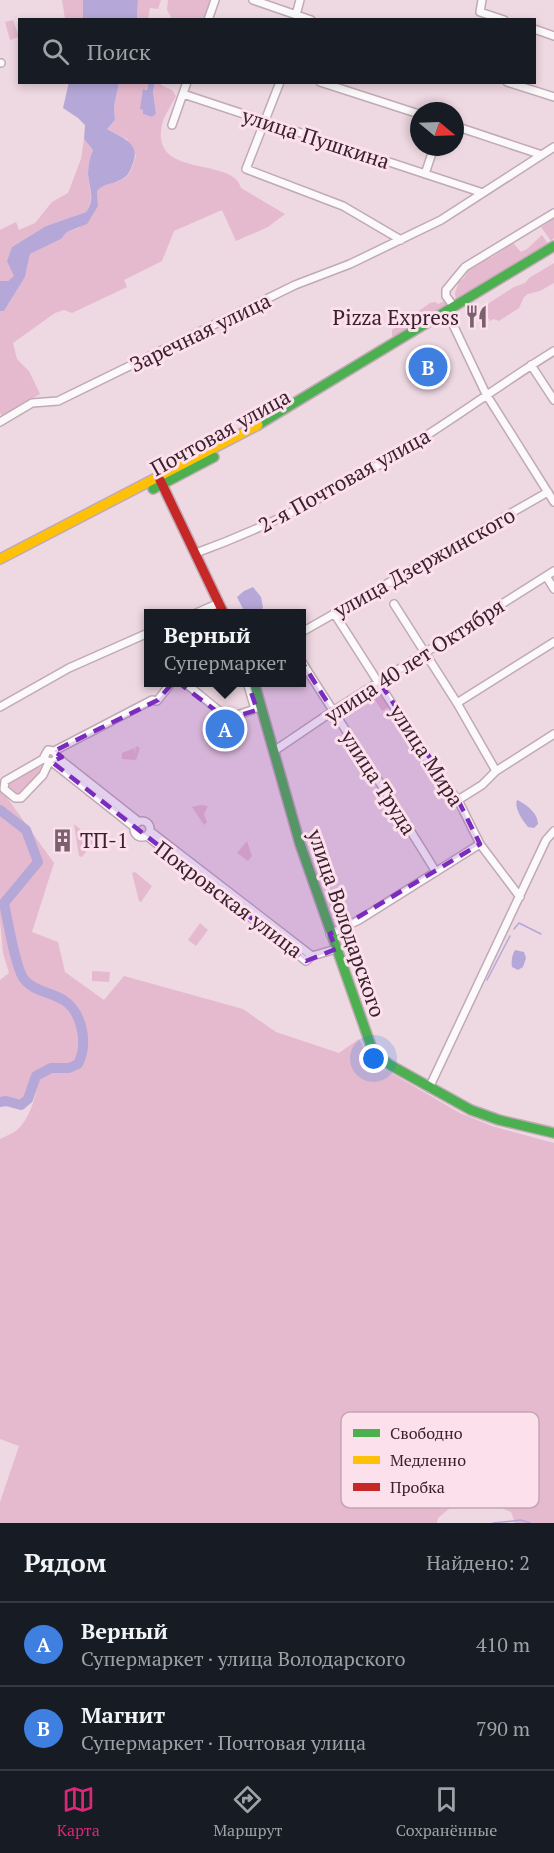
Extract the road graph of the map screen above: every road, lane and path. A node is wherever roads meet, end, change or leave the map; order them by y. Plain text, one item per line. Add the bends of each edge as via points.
1 (215, 0) edge
2 (252, 0) edge
3 (300, 0) edge
4 (482, 0) edge
5 (480, 12) junction
6 (299, 17) edge
7 (209, 18) edge
8 (478, 18) edge
9 (498, 18) edge
10 (536, 30) edge
11 (554, 36) edge
12 (186, 84) edge
13 (279, 84) edge
14 (326, 84) edge
15 (513, 84) edge
16 (183, 94) junction
17 (554, 97) edge
18 (410, 111) edge
19 (265, 121) junction
20 (172, 125) dead end
21 (464, 129) edge
22 (554, 147) edge
23 (542, 155) junction
24 (431, 156) edge
25 (425, 174) junction
26 (483, 193) junction
27 (554, 213) edge
28 (401, 240) junction
29 (554, 246) edge
30 (554, 254) edge
31 (450, 312) junction
32 (554, 351) edge
33 (531, 365) junction
34 (486, 394) junction
35 (554, 400) edge
36 (0, 422) edge
37 (160, 481) junction
38 (548, 492) junction
39 (554, 502) edge
40 (196, 553) junction
41 (0, 559) edge
42 (0, 566) edge
43 (554, 571) edge
44 (546, 576) junction
45 (554, 589) edge
46 (219, 603) junction
47 (394, 604) dead end
48 (205, 609) edge
49 (222, 609) edge
50 (334, 613) junction
51 (306, 630) edge
52 (144, 635) edge
53 (554, 642) edge
54 (425, 653) junction
55 (306, 668) edge
56 (380, 683) junction
57 (168, 687) edge
58 (190, 687) edge
59 (249, 687) edge
60 (255, 687) edge
61 (457, 703) junction
62 (0, 707) edge
63 (333, 711) junction
64 (554, 734) edge
65 (274, 751) junction
66 (51, 758) junction
67 (496, 771) junction
68 (458, 800) junction
69 (136, 824) junction
70 (554, 831) edge
71 (148, 833) junction
72 (480, 844) junction
73 (436, 872) junction
74 (520, 897) junction
75 (330, 934) junction
76 (336, 949) junction
77 (429, 1088) junction
78 (554, 1133) edge

1 - 7 street
2 - 6 street
3 - 6 street
4 - 5 street
5 - 8 street
5 - 9 street
10 - 11 street
12 - 16 street
13 - 19 street
14 - 18 street
15 - 17 street
16 - 19 street, улица Пушкина
16 - 20 street
19 - 25 street, улица Пушкина
19 - 28 street via 246,169 343,206
21 - 23 street
22 - 23 street, Заречная улица
23 - 26 street, Заречная улица
24 - 25 street
25 - 26 street, улица Пушкина
26 - 28 street, Заречная улица
27 - 31 street via 465,267 446,290
28 - 36 street, Заречная улица via 296,285 58,401 32,403
29 - 31 main road
30 - 31 main road
31 - 34 street
31 - 37 main road, Почтовая улица via 314,400
32 - 33 street, 2-я Почтовая улица
33 - 34 street, 2-я Почтовая улица
33 - 35 street
34 - 38 street
34 - 40 street, 2-я Почтовая улица via 365,473 246,535
37 - 40 main road
37 - 41 main road, Почтовая улица
37 - 42 main road, Почтовая улица
38 - 39 street
38 - 50 street, улица Дзержинского
40 - 46 main road
43 - 44 street, улица 40 лет Октября
44 - 45 street
44 - 54 street, улица 40 лет Октября
46 - 48 street
46 - 49 main road
47 - 54 street
50 - 51 street, улица Дзержинского
50 - 56 street, улица Мира
52 - 62 street via 69,668
53 - 61 street
54 - 56 street, улица 40 лет Октября
54 - 61 street
55 - 63 street, улица Труда
56 - 63 street, улица 40 лет Октября
56 - 68 street, улица Мира
57 - 66 street via 157,701 152,699
58 - 59 street via 228,718 255,709
60 - 65 main road, улица Володарского
61 - 67 street
63 - 65 street, улица 40 лет Октября
63 - 73 street, улица Труда
64 - 67 street
65 - 75 main road, улица Володарского
66 - 66 street via 5,781 4,789 21,798 43,775
66 - 69 street, Покровская улица
67 - 68 street
68 - 72 street, улица Мира
69 - 71 street, Покровская улица via 147,822
69 - 71 street, Покровская улица via 137,836
70 - 74 street
71 - 76 street, Покровская улица via 309,958
72 - 73 street
72 - 74 street, улица Мира
73 - 75 street
74 - 77 street
75 - 76 main road, улица Володарского
76 - 77 main road, улица Володарского via 371,1046 382,1059
77 - 78 main road, улица Володарского via 482,1115

